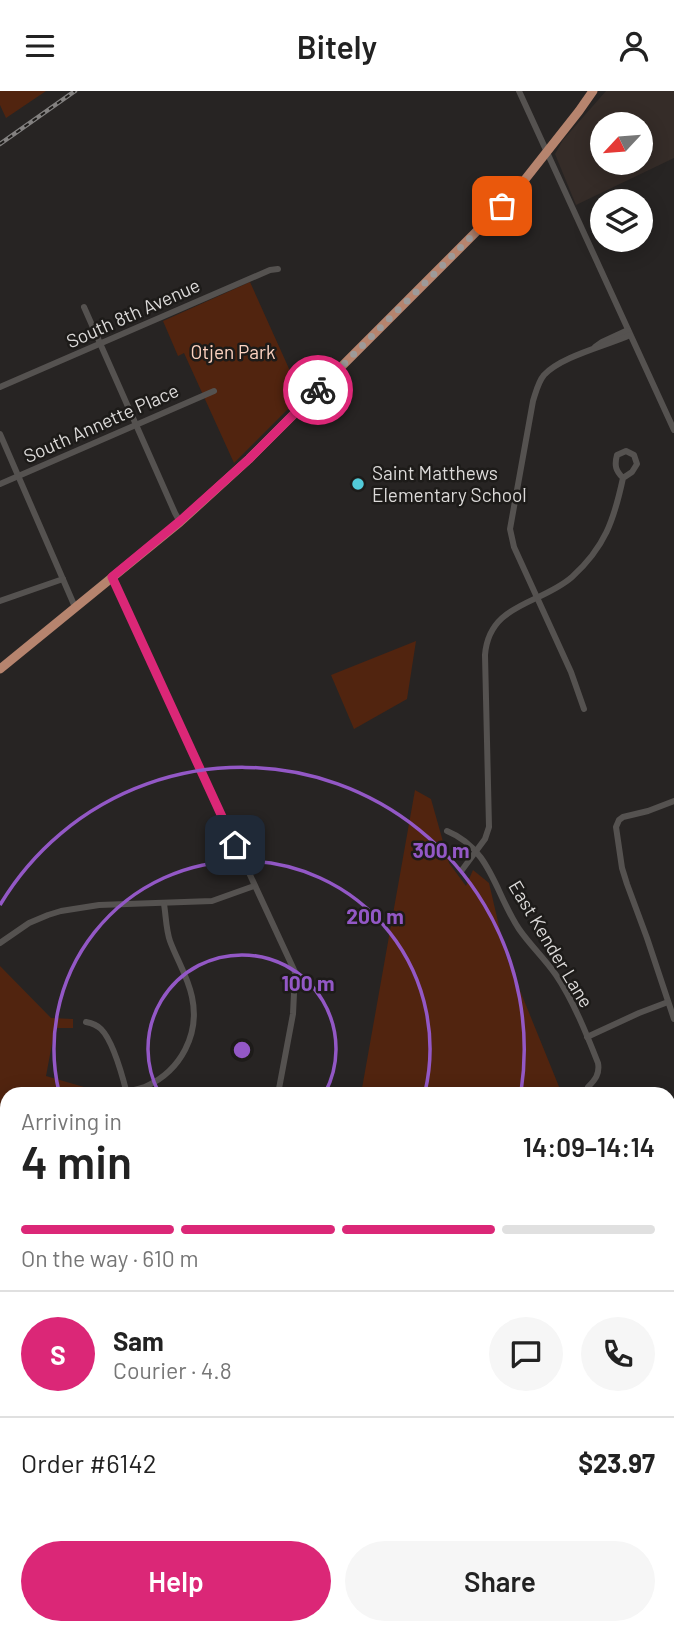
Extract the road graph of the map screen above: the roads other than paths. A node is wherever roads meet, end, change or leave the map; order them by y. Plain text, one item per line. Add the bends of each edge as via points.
1 (519, 91) edge
2 (593, 91) edge
3 (601, 91) edge
4 (579, 111) junction
5 (547, 152) junction
6 (278, 269) dead end
7 (84, 307) dead end
8 (629, 332) junction
9 (100, 345) junction
10 (0, 387) edge
11 (214, 391) dead end
12 (136, 424) junction
13 (674, 430) edge
14 (0, 435) edge
15 (18, 476) junction
16 (623, 478) dead end
17 (0, 484) edge
18 (180, 521) junction
19 (112, 577) junction
20 (63, 579) junction
21 (537, 597) junction
22 (0, 601) edge
23 (75, 607) junction
24 (0, 669) edge
25 (584, 709) dead end
26 (674, 801) edge
27 (447, 831) dead end
28 (477, 852) junction
29 (462, 870) dead end
30 (254, 886) junction
31 (164, 904) junction
32 (0, 943) edge
33 (668, 1002) junction
34 (674, 1019) edge
35 (86, 1022) dead end
36 (587, 1037) junction
37 (125, 1087) edge
38 (144, 1087) edge
39 (279, 1087) edge
40 (587, 1087) dead end

1 - 5 street
2 - 4 main road
3 - 4 main road
4 - 5 main road
5 - 8 street
5 - 18 main road via 512,195 427,281 249,459
6 - 9 street, South 8th Avenue
7 - 9 street
8 - 13 street
8 - 21 street via 555,367 536,389 510,529
9 - 10 street, South 8th Avenue
9 - 12 street
11 - 12 street, South Annette Place
12 - 15 street, South Annette Place
12 - 18 street
14 - 15 street
15 - 17 street, South Annette Place
15 - 20 street
16 - 21 street via 614,516 595,551 571,577
18 - 19 main road
19 - 23 main road
19 - 30 street
20 - 22 street
20 - 23 street
21 - 25 street
21 - 28 street via 503,616 486,645 490,813
23 - 24 main road
26 - 33 street via 625,816 616,827 622,868
27 - 28 street, East Kender Lane
28 - 29 street
28 - 36 street, East Kender Lane via 516,925 564,987
30 - 31 street via 212,901
30 - 39 street via 296,972
31 - 32 street via 99,905 48,915
31 - 38 street via 169,939 193,1000 193,1026 185,1053 170,1071
33 - 34 street
33 - 36 street
35 - 37 street via 104,1032
36 - 40 street, East Kender Lane via 599,1068

